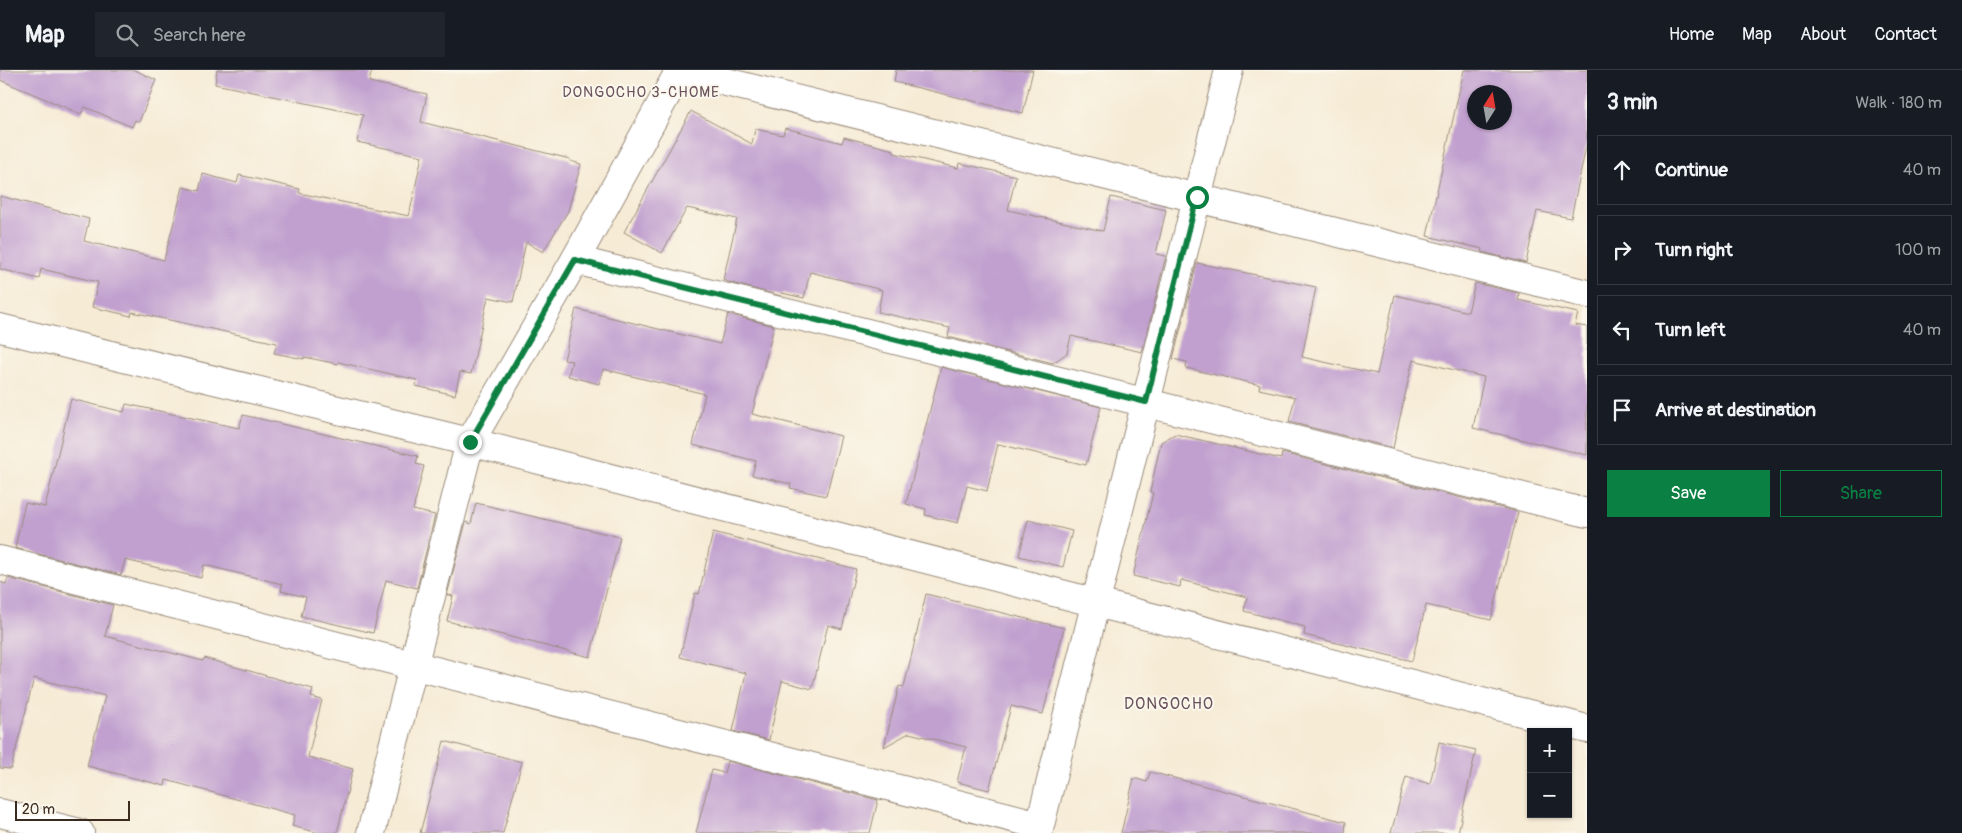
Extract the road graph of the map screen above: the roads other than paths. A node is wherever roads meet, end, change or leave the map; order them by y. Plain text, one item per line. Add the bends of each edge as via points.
1 (679, 70) edge
2 (1229, 70) edge
3 (1197, 197) junction
4 (575, 260) junction
5 (1587, 294) edge
6 (0, 328) edge
7 (1146, 402) junction
8 (470, 442) junction
9 (1587, 513) edge
10 (0, 560) edge
11 (1096, 601) junction
12 (413, 664) junction
13 (1587, 728) edge
14 (0, 813) edge
15 (1039, 829) edge
16 (80, 833) edge
17 (371, 833) edge

1 - 3 street
1 - 4 street
2 - 3 street
3 - 5 street
3 - 7 street
4 - 7 street
4 - 8 street
6 - 8 street
7 - 9 street
7 - 11 street
8 - 11 street
8 - 12 street
10 - 12 street
11 - 13 street
11 - 15 street
12 - 15 street
12 - 17 street
14 - 16 street

